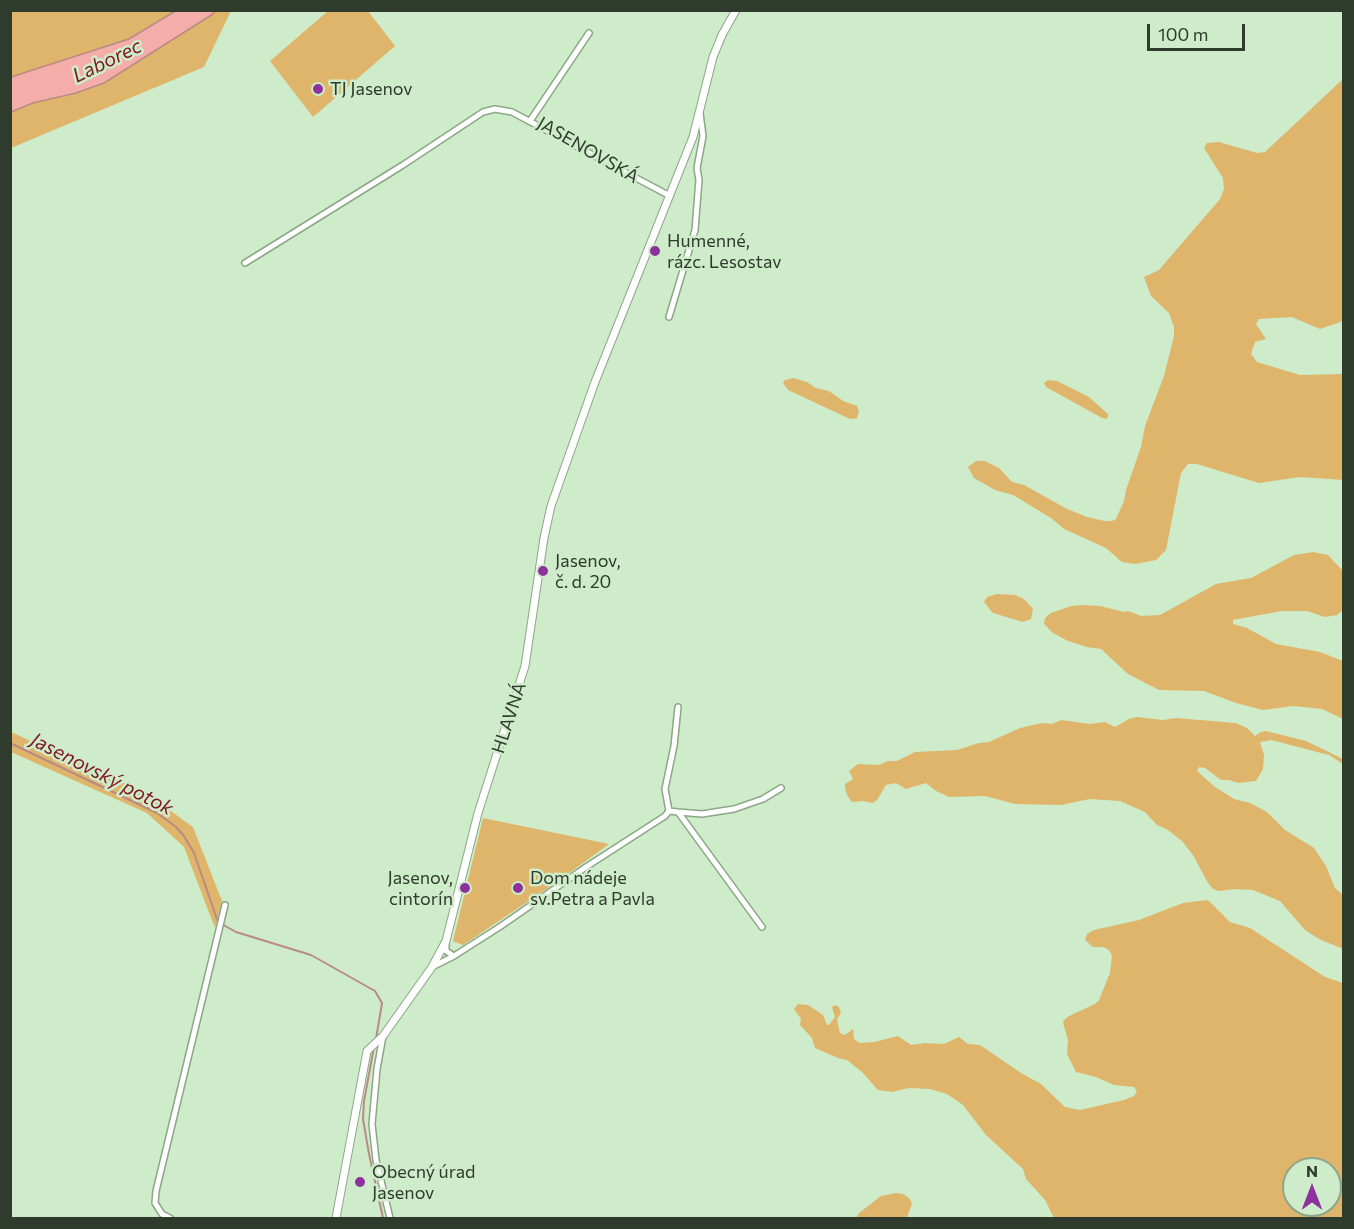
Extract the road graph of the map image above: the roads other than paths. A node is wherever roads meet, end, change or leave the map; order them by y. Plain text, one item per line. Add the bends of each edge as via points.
1 (736, 10) edge
2 (589, 33) dead end
3 (700, 112) junction
4 (530, 121) junction
5 (670, 196) junction
6 (245, 263) dead end
7 (669, 317) dead end
8 (678, 707) dead end
9 (781, 788) dead end
10 (669, 811) junction
11 (678, 813) junction
12 (225, 905) dead end
13 (762, 927) dead end
14 (446, 941) junction
15 (454, 956) junction
16 (432, 968) junction
17 (381, 1038) junction
18 (170, 1218) edge
19 (336, 1218) edge
20 (390, 1218) edge

1 - 3 street via 713,57
2 - 4 street, JASENOVSKÁ
3 - 5 street
3 - 7 street via 703,136 697,168 695,230
4 - 5 street, JASENOVSKÁ
4 - 6 street via 512,112 483,112
5 - 14 street, HLAVNÁ via 551,506 525,666 478,813
8 - 10 street via 665,789
9 - 11 street via 734,809
10 - 11 street
10 - 15 street
11 - 13 street
12 - 18 street via 156,1191 155,1203
14 - 15 street via 446,951
14 - 16 street, HLAVNÁ
15 - 16 street
16 - 17 street, HLAVNÁ
17 - 19 street, HLAVNÁ via 364,1060
17 - 20 street via 372,1124

